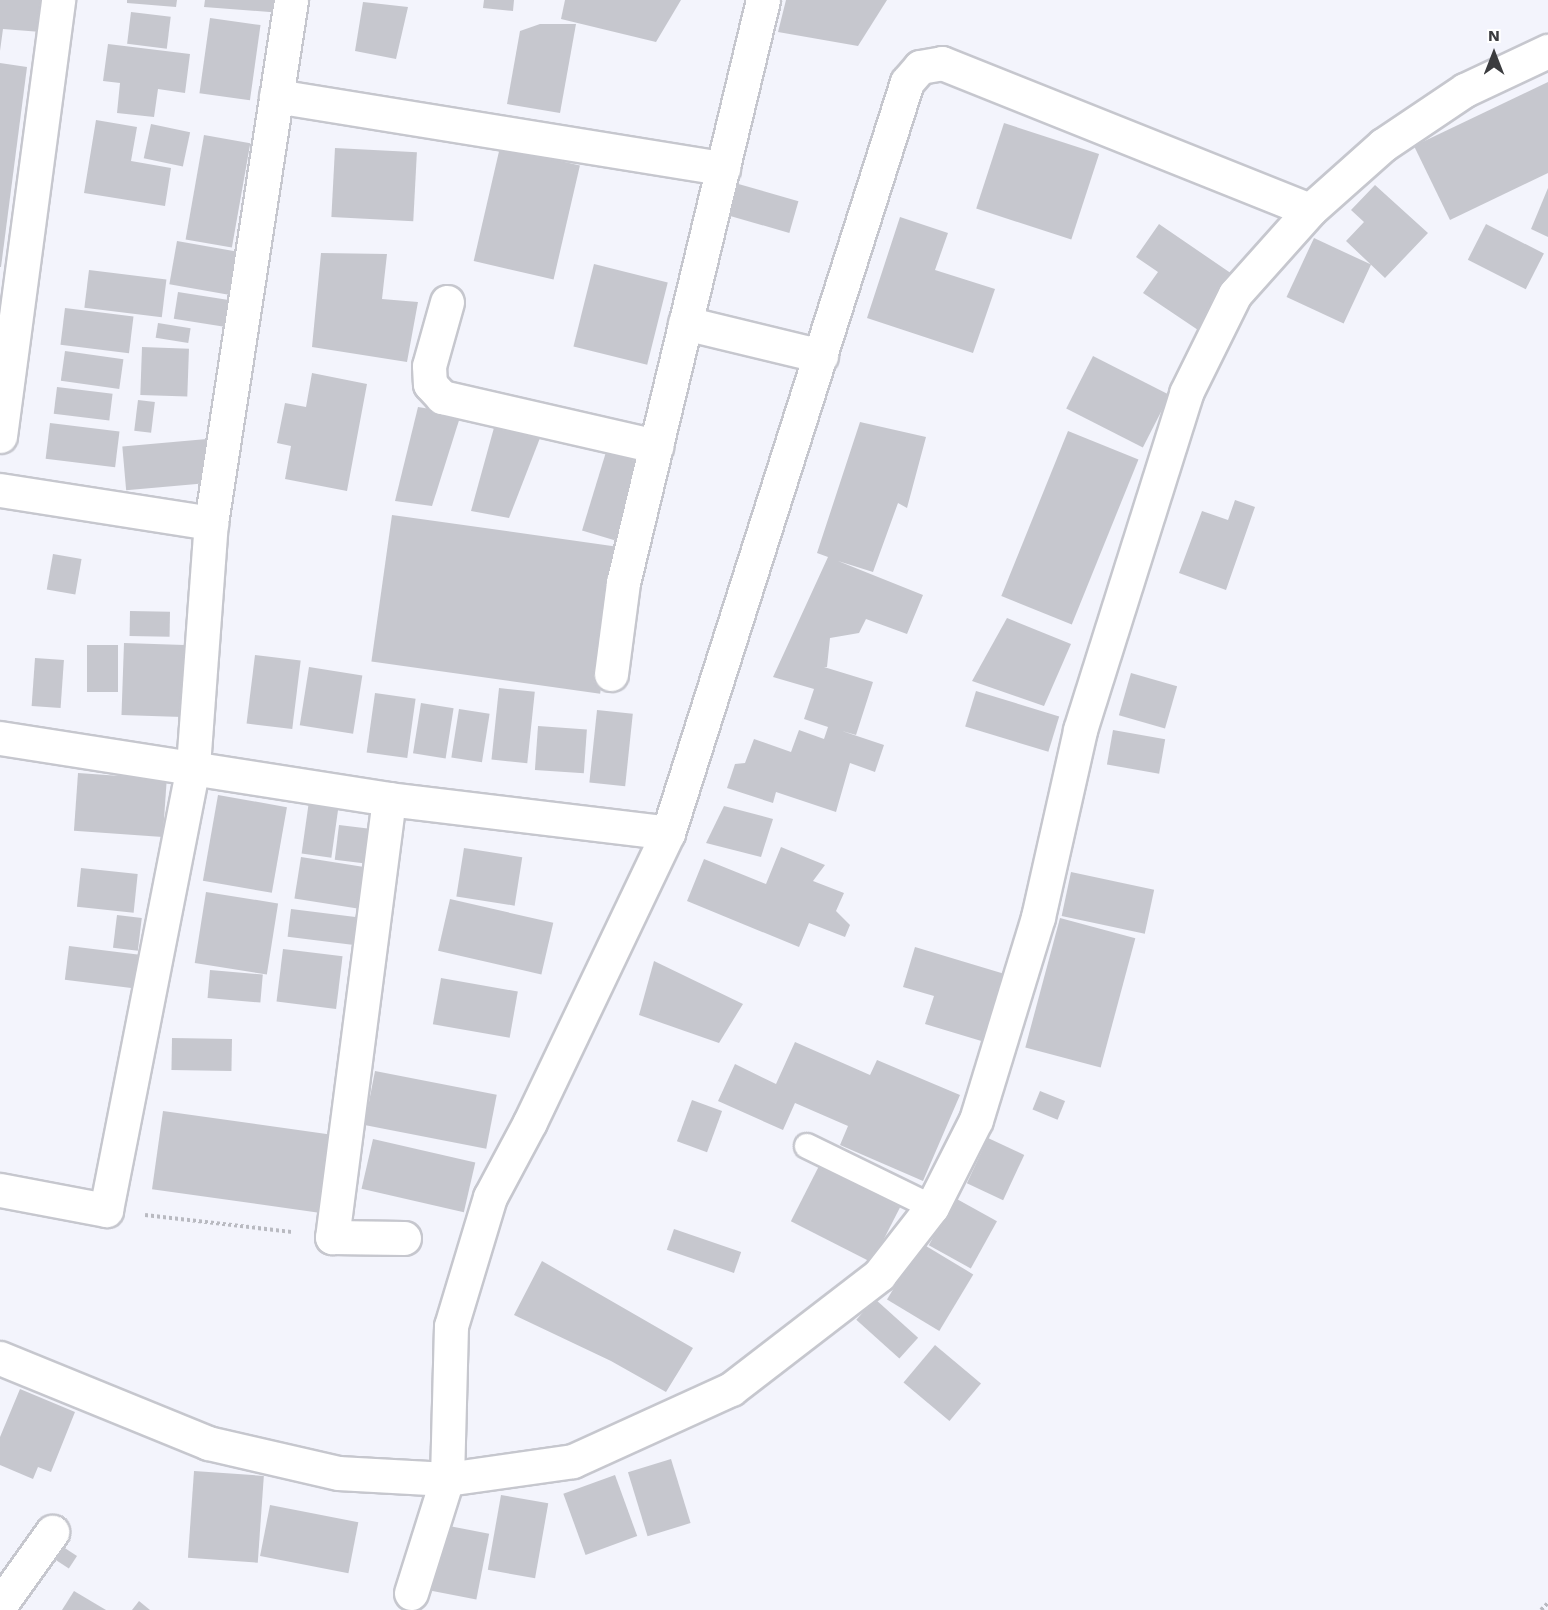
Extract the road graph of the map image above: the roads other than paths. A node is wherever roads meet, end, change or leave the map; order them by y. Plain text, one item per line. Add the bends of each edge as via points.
1 (58, 0) edge
2 (291, 0) edge
3 (763, 0) edge
4 (1548, 51) edge
5 (276, 96) junction
6 (723, 168) junction
7 (1310, 210) junction
8 (447, 302) dead end
9 (685, 323) junction
10 (821, 356) junction
11 (0, 436) edge
12 (656, 446) junction
13 (0, 490) edge
14 (211, 523) junction
15 (611, 674) dead end
16 (0, 738) edge
17 (193, 766) junction
18 (389, 799) junction
19 (668, 833) junction
20 (807, 1146) dead end
21 (0, 1190) edge
22 (932, 1207) junction
23 (404, 1238) dead end
24 (0, 1358) edge
25 (447, 1479) junction
26 (52, 1532) dead end
27 (411, 1593) dead end
28 (0, 1605) edge

1 - 11 street
2 - 5 street
3 - 6 street
4 - 7 street via 1465,90 1392,138
5 - 6 street
5 - 14 street
6 - 9 street
7 - 10 street via 942,63 920,67 906,82
7 - 22 street via 1235,294 1186,393 1080,730 1038,917 976,1120
8 - 12 street via 429,366 430,384 442,397
9 - 10 street
9 - 12 street
10 - 19 street
12 - 15 street via 623,583
13 - 14 street
14 - 17 street
16 - 17 street
17 - 18 street
17 - 21 street via 106,1210
18 - 19 street
18 - 23 street via 332,1237
19 - 25 street via 490,1197 451,1326
20 - 22 lane
22 - 25 street via 879,1275 731,1389 573,1461
24 - 25 street via 208,1443 338,1473
25 - 27 street
26 - 28 street

